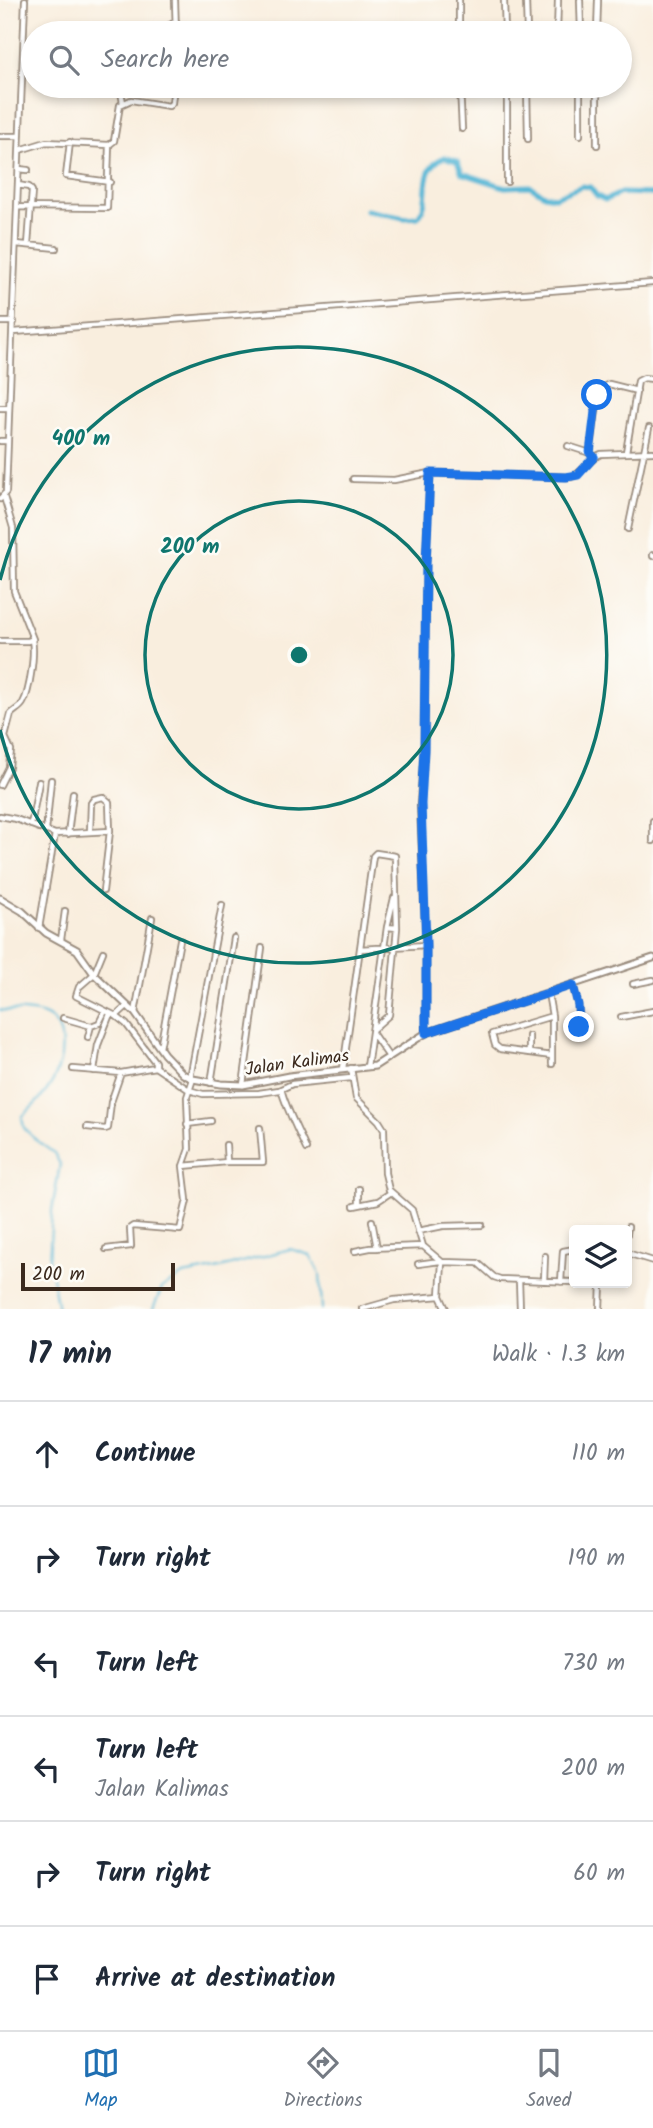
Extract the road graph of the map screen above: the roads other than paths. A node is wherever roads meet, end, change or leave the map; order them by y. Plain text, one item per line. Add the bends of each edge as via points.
1 (25, 0) edge
2 (175, 0) edge
3 (459, 0) edge
4 (504, 0) edge
5 (526, 0) edge
6 (558, 0) edge
7 (580, 0) edge
8 (598, 0) edge
9 (24, 21) edge
10 (176, 21) edge
11 (459, 21) edge
12 (505, 21) edge
13 (527, 21) edge
14 (557, 21) edge
15 (581, 21) edge
16 (597, 21) edge
17 (21, 98) edge
18 (121, 98) edge
19 (173, 98) edge
20 (461, 98) edge
21 (507, 98) edge
22 (527, 98) edge
23 (580, 98) edge
24 (597, 98) edge
25 (123, 103) junction
26 (462, 129) dead end
27 (580, 135) dead end
28 (0, 136) edge
29 (528, 139) dead end
30 (70, 142) junction
31 (20, 144) junction
32 (109, 145) junction
33 (597, 145) dead end
34 (19, 169) junction
35 (28, 170) dead end
36 (110, 182) junction
37 (507, 182) dead end
38 (18, 185) junction
39 (17, 207) junction
40 (32, 207) junction
41 (16, 244) junction
42 (28, 245) junction
43 (56, 248) dead end
44 (653, 283) edge
45 (0, 322) edge
46 (14, 322) junction
47 (14, 332) junction
48 (653, 379) edge
49 (636, 391) junction
50 (0, 408) edge
51 (9, 408) junction
52 (649, 428) dead end
53 (0, 441) edge
54 (8, 441) junction
55 (568, 446) dead end
56 (626, 452) junction
57 (646, 452) junction
58 (653, 452) edge
59 (592, 455) junction
60 (430, 473) junction
61 (353, 479) dead end
62 (2, 498) edge
63 (628, 528) dead end
64 (32, 640) junction
65 (0, 641) edge
66 (51, 780) dead end
67 (39, 782) dead end
68 (0, 785) edge
69 (73, 793) dead end
70 (0, 816) edge
71 (653, 821) edge
72 (31, 825) junction
73 (46, 831) junction
74 (110, 831) junction
75 (90, 832) junction
76 (68, 834) junction
77 (55, 835) junction
78 (653, 841) edge
79 (396, 888) junction
80 (103, 891) dead end
81 (0, 898) edge
82 (222, 905) dead end
83 (65, 911) dead end
84 (152, 918) dead end
85 (387, 928) junction
86 (397, 928) junction
87 (39, 929) junction
88 (234, 938) dead end
89 (61, 940) junction
90 (180, 940) dead end
91 (426, 945) junction
92 (396, 946) junction
93 (262, 948) dead end
94 (384, 948) junction
95 (360, 949) junction
96 (103, 951) dead end
97 (653, 958) edge
98 (92, 976) junction
99 (653, 980) edge
100 (633, 984) dead end
101 (573, 985) junction
102 (548, 993) junction
103 (125, 1008) junction
104 (653, 1011) edge
105 (135, 1013) junction
106 (110, 1014) junction
107 (552, 1016) junction
108 (621, 1017) dead end
109 (63, 1018) dead end
110 (91, 1026) junction
111 (579, 1027) dead end
112 (372, 1031) junction
113 (426, 1033) junction
114 (529, 1036) dead end
115 (88, 1037) dead end
116 (160, 1048) junction
117 (529, 1053) junction
118 (552, 1056) junction
119 (389, 1057) junction
120 (552, 1064) dead end
121 (155, 1067) junction
122 (367, 1067) junction
123 (74, 1069) dead end
124 (343, 1069) junction
125 (94, 1071) junction
126 (121, 1073) junction
127 (351, 1073) junction
128 (211, 1083) junction
129 (191, 1084) junction
130 (243, 1085) junction
131 (281, 1089) junction
132 (211, 1121) dead end
133 (187, 1124) junction
134 (87, 1127) dead end
135 (260, 1128) dead end
136 (226, 1145) dead end
137 (306, 1149) dead end
138 (226, 1162) junction
139 (183, 1166) junction
140 (359, 1189) dead end
141 (390, 1193) junction
142 (372, 1221) dead end
143 (482, 1225) dead end
144 (418, 1231) junction
145 (423, 1246) junction
146 (377, 1248) junction
147 (106, 1249) dead end
148 (569, 1250) edge
149 (355, 1251) dead end
150 (632, 1255) edge
151 (545, 1256) dead end
152 (441, 1261) junction
153 (653, 1261) edge
154 (418, 1264) dead end
155 (519, 1280) junction
156 (544, 1281) junction
157 (561, 1282) junction
158 (569, 1282) edge
159 (601, 1288) edge
160 (440, 1296) junction
161 (361, 1309) edge
162 (446, 1309) edge
163 (520, 1309) edge
164 (600, 1309) edge

1 - 9 street
2 - 10 street
3 - 11 street
4 - 12 street
5 - 13 street
6 - 14 street
7 - 15 street
8 - 16 street
17 - 31 street
18 - 25 street
19 - 25 street via 169,106 131,100
20 - 26 street
21 - 37 street
22 - 29 street
23 - 27 street
24 - 33 street
25 - 32 street
28 - 31 street
30 - 31 street
30 - 32 street
30 - 36 street via 66,176
31 - 34 street
32 - 36 street
34 - 35 street
34 - 38 street
36 - 40 street via 107,208
38 - 39 street
38 - 40 street via 31,188
39 - 40 street
39 - 41 street
40 - 42 street
41 - 42 street
41 - 46 street
42 - 43 street
44 - 47 street
45 - 46 street
46 - 47 street
47 - 51 street
48 - 49 street via 641,379
49 - 56 street
49 - 59 street via 608,384 599,389
50 - 51 street
51 - 54 street
52 - 57 street
53 - 54 street
54 - 62 street
55 - 59 street
56 - 57 street
56 - 59 street
57 - 58 street
57 - 63 street
59 - 60 street via 579,474 566,477
60 - 61 street via 394,480
60 - 91 street via 421,804
62 - 64 street via 13,528 14,591
64 - 65 street
64 - 68 street via 26,696 11,714 5,737 11,750 9,767
66 - 73 street
67 - 72 street
69 - 76 street
70 - 72 street
71 - 78 street
72 - 73 street
73 - 77 street
74 - 75 street
74 - 75 street via 109,803 103,797 91,803
74 - 80 street
75 - 76 street
76 - 77 street
77 - 87 street
79 - 85 street
79 - 86 street
79 - 95 street via 395,856 376,853
81 - 87 street via 22,911
82 - 129 street
83 - 89 street
84 - 105 street
85 - 86 street
85 - 94 street
86 - 92 street
87 - 89 street
88 - 128 street
89 - 98 street via 77,950
90 - 116 street
91 - 92 street
91 - 113 street
92 - 94 street
92 - 112 street via 389,1015
93 - 130 street
94 - 95 street
94 - 112 street
95 - 124 street
96 - 98 street
97 - 101 street, Jalan Kalimas
98 - 103 street
98 - 106 street via 76,996
99 - 100 street
101 - 102 street, Jalan Kalimas
101 - 111 street
102 - 107 street
102 - 113 street, Jalan Kalimas
103 - 105 street
103 - 106 street
104 - 108 street
105 - 116 street
106 - 110 street
106 - 121 street via 126,1024
106 - 125 street
107 - 117 street via 492,1032 497,1048
107 - 118 street
109 - 110 street
110 - 115 street
112 - 119 street
112 - 122 street
113 - 119 street, Jalan Kalimas
114 - 117 street
116 - 129 street
117 - 118 street
118 - 120 street
119 - 122 street, Jalan Kalimas
121 - 126 street
121 - 129 street
122 - 127 street, Jalan Kalimas
123 - 125 street
124 - 127 street, Jalan Kalimas
124 - 130 street, Jalan Kalimas
125 - 126 street
126 - 134 street via 108,1128
127 - 131 street
127 - 141 street via 358,1101 384,1129
128 - 129 street, Jalan Kalimas
128 - 130 street, Jalan Kalimas
129 - 131 street via 203,1094
129 - 133 street
131 - 137 street
132 - 133 street
133 - 139 street via 189,1149
135 - 138 street via 263,1162
136 - 138 street
138 - 139 street
139 - 147 street via 187,1200 180,1230 133,1226 131,1246
140 - 141 street via 356,1206
141 - 144 street via 412,1210
142 - 146 street
143 - 144 street
144 - 145 street
145 - 146 street
145 - 152 street
146 - 149 street
148 - 157 street via 563,1251
150 - 153 street
151 - 156 street
152 - 154 street
152 - 155 street via 478,1262 494,1277
152 - 160 street
155 - 156 street
155 - 163 street
156 - 157 street
157 - 158 street
159 - 164 street
160 - 161 street via 394,1300
160 - 162 street

